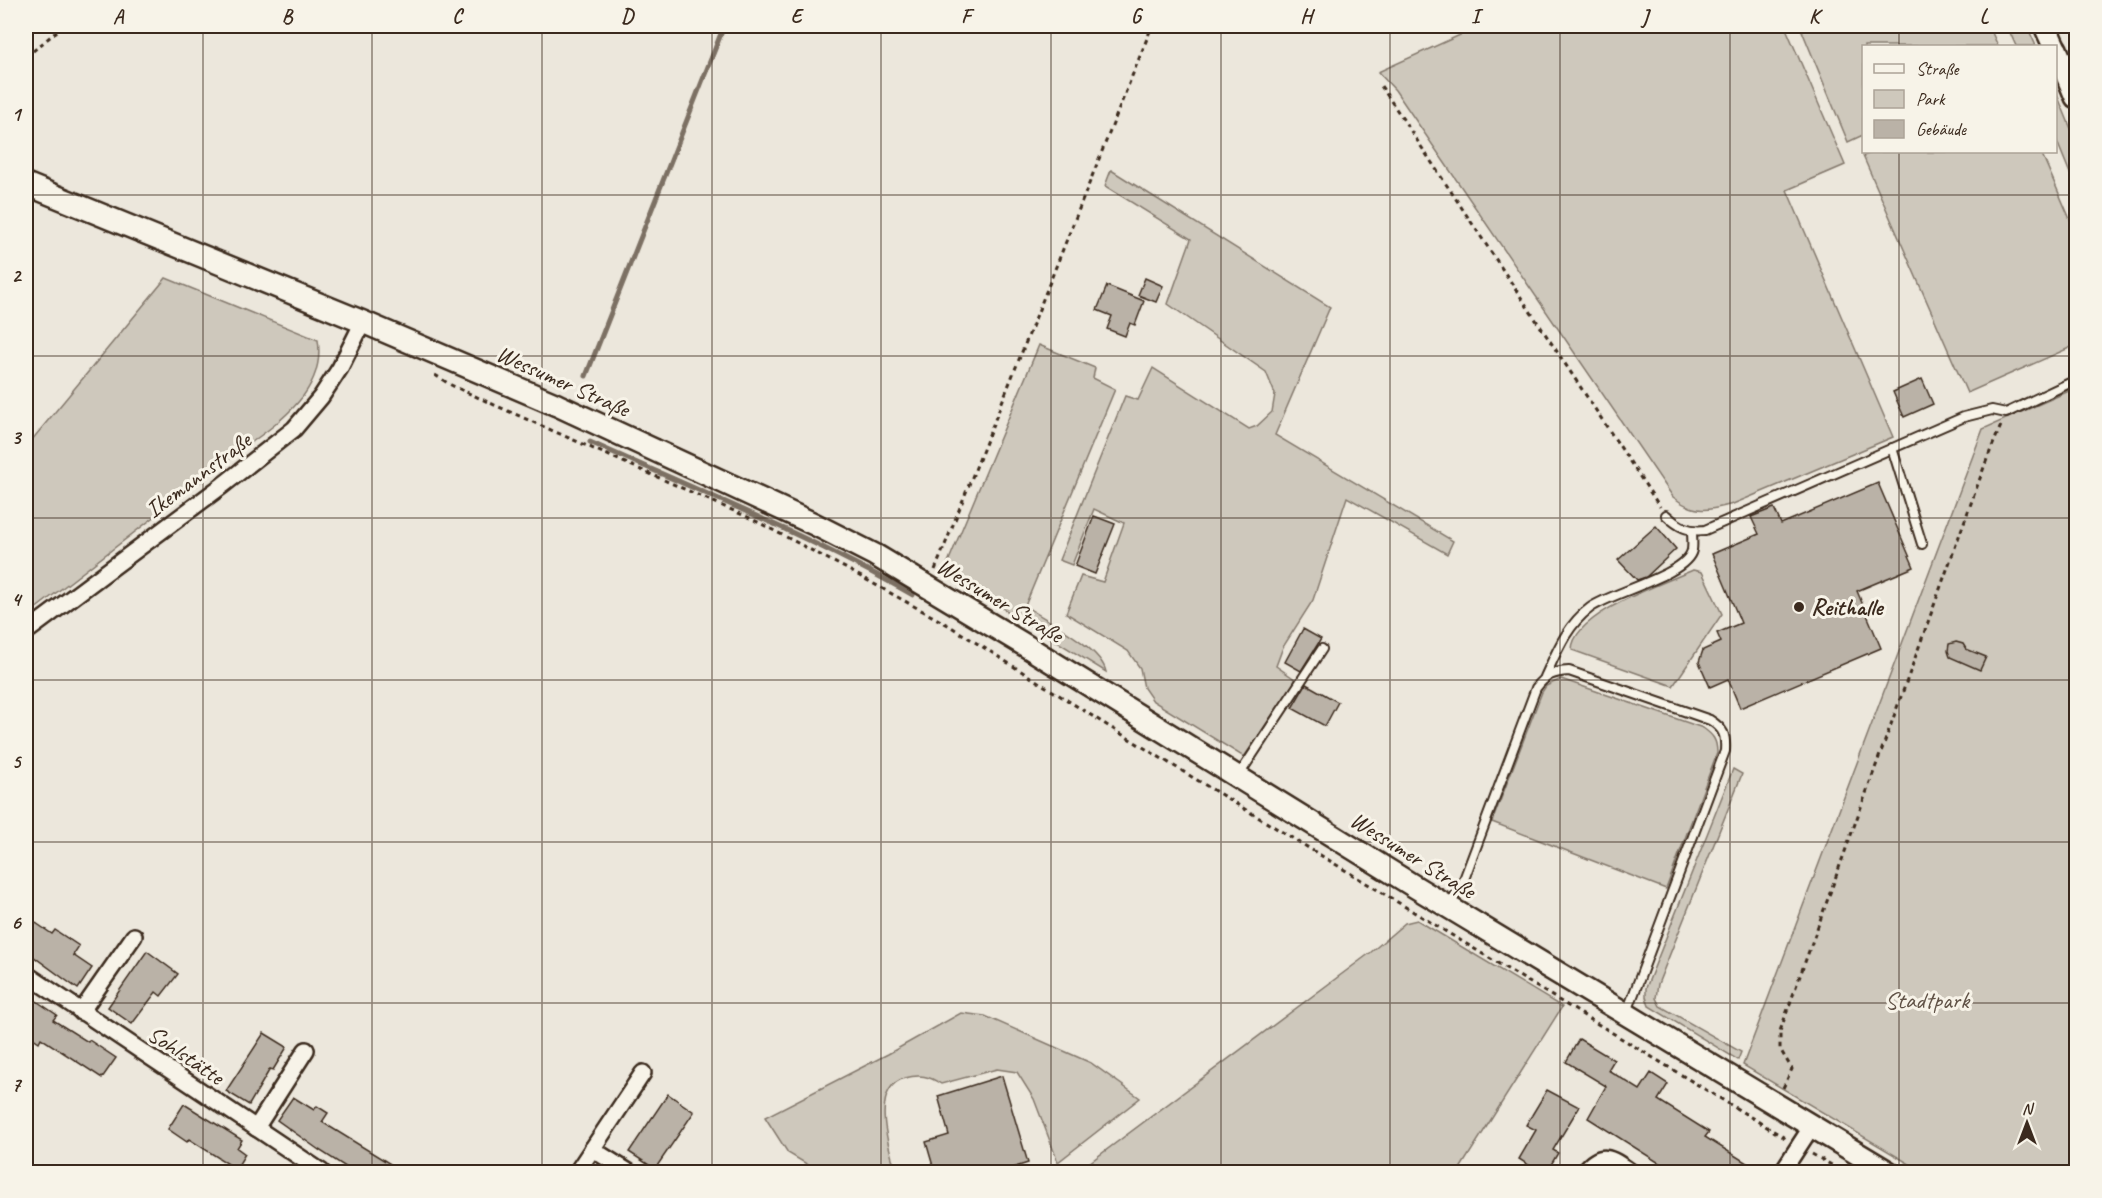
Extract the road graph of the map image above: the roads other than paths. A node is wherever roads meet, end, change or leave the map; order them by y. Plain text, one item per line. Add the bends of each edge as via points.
1 (2045, 26) edge
2 (2054, 45) edge
3 (2057, 53) edge
4 (2076, 97) edge
5 (26, 184) edge
6 (363, 322) junction
7 (2076, 380) edge
8 (1892, 448) junction
9 (1666, 515) road end
10 (1692, 531) junction
11 (1922, 544) dead end
12 (26, 632) edge
13 (1322, 649) dead end
14 (1545, 677) junction
15 (1238, 777) junction
16 (1449, 907) junction
17 (134, 936) dead end
18 (26, 975) edge
19 (81, 1012) junction
20 (1626, 1014) junction
21 (306, 1050) dead end
22 (643, 1073) dead end
23 (1812, 1126) junction
24 (256, 1128) junction
25 (592, 1149) junction
26 (322, 1173) edge
27 (577, 1173) edge
28 (629, 1173) edge
29 (1584, 1173) edge
30 (1631, 1173) edge
31 (1782, 1173) edge
32 (1888, 1173) edge

1 - 2 main road
3 - 4 main road
5 - 6 main road, Wessumer Straße
6 - 12 street, Ikemannstraße via 328,387 294,429
6 - 15 main road, Wessumer Straße via 556,405 814,524 928,586
7 - 8 lane via 2006,413 1992,410 1964,417
8 - 10 lane via 1705,530
8 - 11 lane
9 - 10 lane via 1678,526
10 - 14 lane via 1692,551 1684,565 1613,595 1572,623
13 - 15 lane
14 - 16 lane via 1536,688 1463,882
14 - 20 lane via 1569,671 1583,675 1710,720 1722,728 1726,737 1720,768
15 - 16 main road, Wessumer Straße
16 - 20 main road, Wessumer Straße
17 - 19 street
18 - 19 street, Sohlstätte
19 - 24 street, Sohlstätte
20 - 23 main road, Wessumer Straße
21 - 24 street
22 - 25 street
23 - 31 street
23 - 32 main road, Wessumer Straße
24 - 26 street, Sohlstätte
25 - 27 street
25 - 28 street
29 - 30 street via 1597,1159 1605,1158

